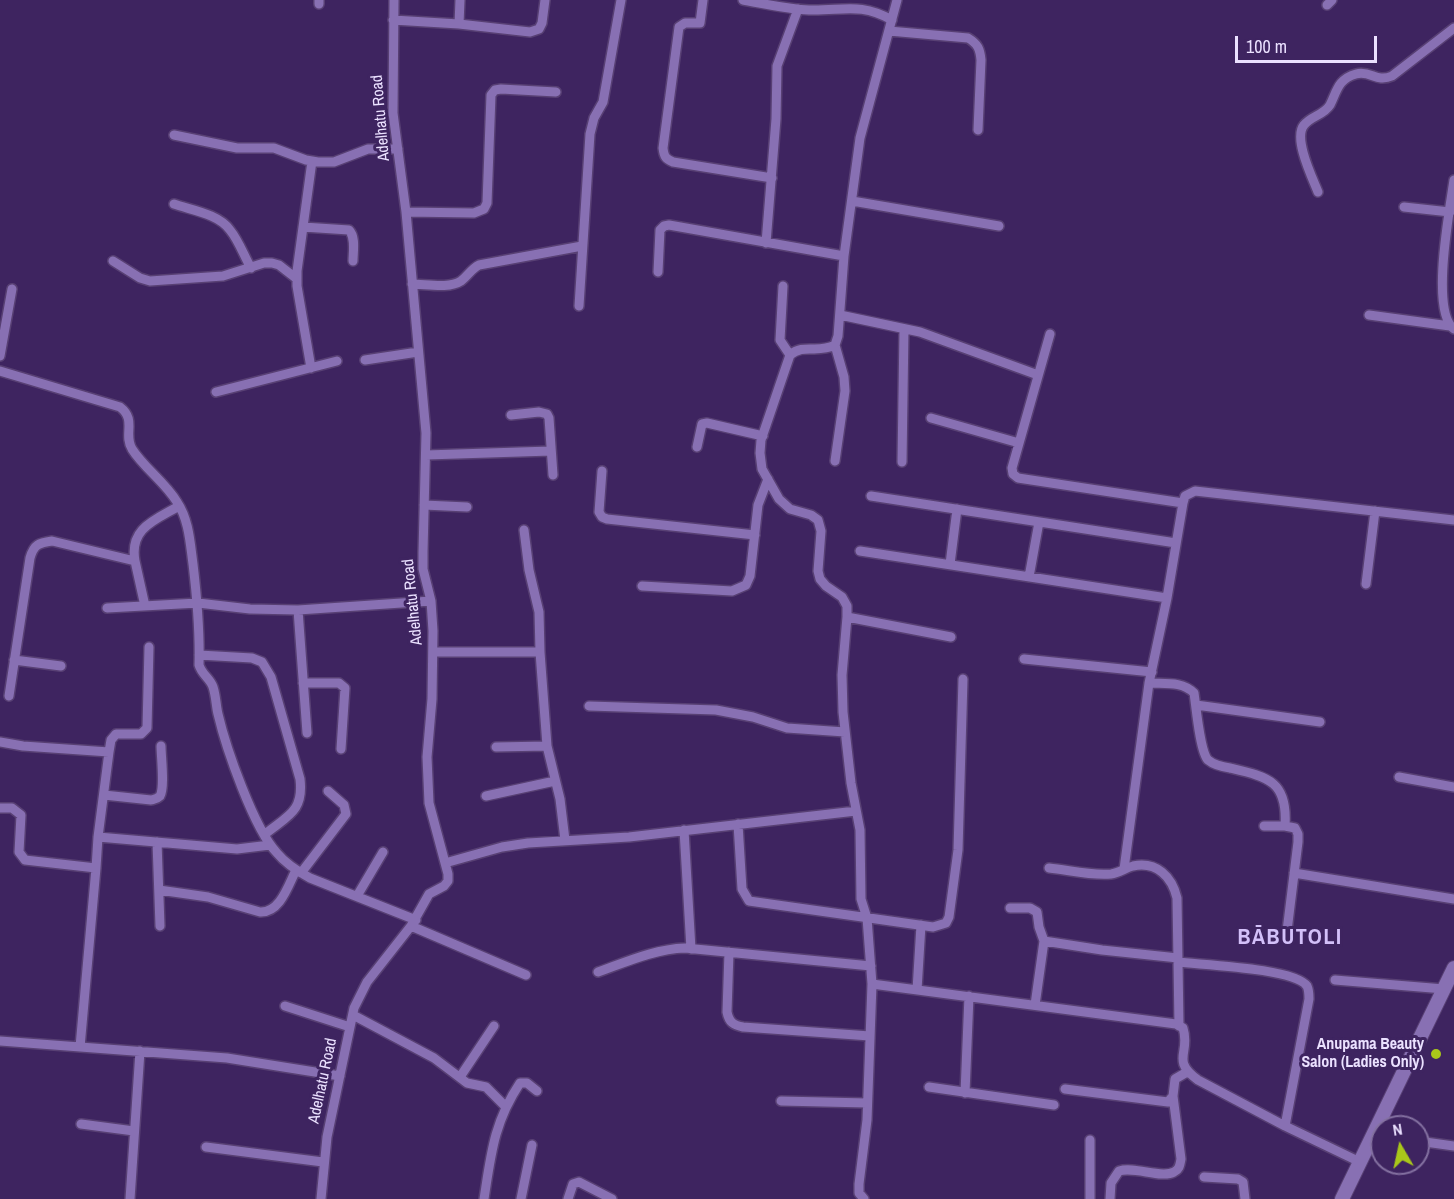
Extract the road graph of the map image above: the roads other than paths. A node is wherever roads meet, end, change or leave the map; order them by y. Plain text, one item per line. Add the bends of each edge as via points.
1 (394, 0) edge
2 (460, 0) edge
3 (545, 0) edge
4 (621, 0) edge
5 (703, 0) edge
6 (743, 0) edge
7 (897, 0) edge
8 (798, 9) junction
9 (393, 20) junction
10 (892, 20) junction
11 (459, 24) junction
12 (1454, 28) edge
13 (889, 31) junction
14 (556, 92) dead end
15 (978, 130) dead end
16 (174, 135) dead end
17 (398, 149) junction
18 (312, 161) junction
19 (772, 178) junction
20 (1454, 180) edge
21 (1318, 192) dead end
22 (852, 201) junction
23 (174, 204) dead end
24 (1404, 207) dead end
25 (406, 212) junction
26 (1450, 212) junction
27 (999, 226) dead end
28 (303, 228) junction
29 (766, 243) junction
30 (582, 246) junction
31 (844, 256) junction
32 (113, 261) dead end
33 (353, 261) dead end
34 (251, 268) junction
35 (658, 272) dead end
36 (297, 279) junction
37 (412, 284) junction
38 (783, 286) dead end
39 (12, 289) dead end
40 (579, 306) dead end
41 (840, 315) junction
42 (1369, 315) dead end
43 (1452, 327) edge
44 (904, 329) junction
45 (1050, 334) dead end
46 (835, 345) junction
47 (418, 352) junction
48 (790, 354) junction
49 (0, 356) edge
50 (364, 360) dead end
51 (337, 361) dead end
52 (311, 368) junction
53 (0, 371) edge
54 (1038, 375) junction
55 (216, 392) dead end
56 (512, 415) dead end
57 (930, 418) dead end
58 (762, 436) junction
59 (1019, 443) junction
60 (697, 447) dead end
61 (552, 451) junction
62 (426, 455) junction
63 (835, 461) dead end
64 (902, 462) dead end
65 (602, 471) dead end
66 (553, 475) dead end
67 (768, 479) junction
68 (871, 496) dead end
69 (1183, 503) junction
70 (424, 505) junction
71 (179, 506) junction
72 (467, 507) dead end
73 (957, 509) junction
74 (1375, 511) junction
75 (1454, 520) edge
76 (1039, 522) junction
77 (524, 530) dead end
78 (755, 535) junction
79 (1176, 543) junction
80 (860, 551) dead end
81 (135, 561) junction
82 (950, 564) junction
83 (1029, 577) junction
84 (1365, 584) dead end
85 (642, 586) dead end
86 (1167, 598) junction
87 (431, 601) junction
88 (198, 603) junction
89 (145, 606) junction
90 (107, 608) dead end
91 (298, 610) junction
92 (848, 617) junction
93 (951, 637) dead end
94 (149, 647) dead end
95 (433, 652) junction
96 (540, 652) junction
97 (199, 655) junction
98 (1024, 659) dead end
99 (14, 660) junction
100 (61, 666) dead end
101 (1152, 672) junction
102 (963, 679) dead end
103 (303, 683) junction
104 (1149, 683) junction
105 (9, 696) dead end
106 (1196, 705) junction
107 (589, 706) dead end
108 (1320, 722) dead end
109 (845, 732) junction
110 (307, 733) dead end
111 (0, 742) edge
112 (161, 746) dead end
113 (547, 746) junction
114 (496, 747) dead end
115 (341, 749) dead end
116 (109, 752) junction
117 (1399, 777) dead end
118 (555, 781) junction
119 (1454, 787) edge
120 (328, 791) dead end
121 (104, 795) junction
122 (486, 796) dead end
123 (0, 808) edge
124 (856, 811) junction
125 (738, 824) junction
126 (1264, 826) dead end
127 (1285, 826) junction
128 (684, 830) junction
129 (264, 836) junction
130 (98, 837) junction
131 (565, 840) junction
132 (157, 842) junction
133 (270, 845) junction
134 (383, 852) dead end
135 (444, 863) junction
136 (96, 867) junction
137 (1049, 868) dead end
138 (1124, 869) junction
139 (298, 872) junction
140 (1294, 873) junction
141 (159, 890) junction
142 (357, 896) junction
143 (1454, 899) edge
144 (1010, 908) dead end
145 (867, 918) junction
146 (414, 923) junction
147 (921, 925) junction
148 (160, 926) dead end
149 (1286, 939) dead end
150 (1044, 941) junction
151 (691, 949) junction
152 (729, 952) junction
153 (1178, 960) junction
154 (871, 966) junction
155 (1454, 968) edge
156 (598, 972) dead end
157 (526, 975) dead end
158 (1335, 980) dead end
159 (872, 984) junction
160 (1444, 989) junction
161 (917, 990) junction
162 (969, 996) junction
163 (1035, 1005) junction
164 (285, 1006) dead end
165 (352, 1015) junction
166 (495, 1026) dead end
167 (1179, 1026) junction
168 (350, 1027) junction
169 (870, 1036) junction
170 (0, 1041) edge
171 (80, 1047) junction
172 (140, 1051) junction
173 (1187, 1072) junction
174 (340, 1076) junction
175 (460, 1077) junction
176 (929, 1088) dead end
177 (1065, 1089) dead end
178 (537, 1091) dead end
179 (965, 1092) junction
180 (1173, 1096) junction
181 (781, 1101) dead end
182 (867, 1103) junction
183 (1054, 1104) dead end
184 (505, 1106) junction
185 (1387, 1115) edge
186 (81, 1124) dead end
187 (1285, 1126) junction
188 (135, 1131) junction
189 (1090, 1140) dead end
190 (1430, 1143) edge
191 (532, 1145) dead end
192 (1454, 1146) edge
193 (206, 1147) dead end
194 (1370, 1147) edge
195 (323, 1162) junction
196 (1360, 1162) junction
197 (1204, 1177) dead end
198 (130, 1199) edge
199 (321, 1199) edge
200 (484, 1199) edge
201 (521, 1199) edge
202 (568, 1199) edge
203 (612, 1199) edge
204 (864, 1199) edge
205 (1090, 1199) edge
206 (1110, 1199) edge
207 (1245, 1199) edge
208 (1342, 1199) edge

1 - 9 street, Adelhatu Road
2 - 11 street
3 - 11 street via 539,29 530,32
4 - 30 street via 603,102 590,134
5 - 19 street via 700,23 679,27 664,155 674,162
6 - 8 street
7 - 10 street
8 - 10 street via 866,9
8 - 19 street via 777,66
9 - 11 street
9 - 17 street, Adelhatu Road via 392,98
10 - 13 street
12 - 21 street via 1392,76 1378,79 1356,74 1345,79 1326,110 1303,126 1301,146
13 - 15 street via 976,42 981,60
13 - 22 street via 861,138
14 - 25 street via 501,89 491,95 484,209 474,213
16 - 18 street via 237,148 274,148
17 - 18 street via 368,149 334,162
17 - 25 street, Adelhatu Road
18 - 28 street
19 - 29 street
20 - 26 street
22 - 27 street
22 - 31 street
23 - 34 street via 224,224
24 - 26 street
25 - 37 street, Adelhatu Road
26 - 43 street via 1442,272 1444,306
28 - 33 street via 349,230 353,233
28 - 36 street
29 - 31 street
29 - 35 street via 664,226 660,230
30 - 37 street via 479,265 457,283
30 - 40 street
31 - 41 street
32 - 34 street via 150,281 223,276
34 - 36 street via 272,263
36 - 52 street
37 - 47 street, Adelhatu Road
38 - 48 street via 780,340
39 - 49 street
41 - 44 street
41 - 46 street
42 - 43 street
44 - 54 street
44 - 64 street
45 - 54 street
46 - 48 street via 825,350 802,348
46 - 63 street via 845,391
47 - 50 street
47 - 62 street, Adelhatu Road
48 - 58 street
51 - 52 street
52 - 55 street
53 - 71 street via 120,407 129,420 134,452
54 - 59 street
56 - 61 street via 547,414
57 - 59 street
58 - 60 street via 707,423 699,429
58 - 67 street via 759,453
59 - 69 street via 1012,468 1018,478
61 - 62 street
61 - 66 street
62 - 70 street, Adelhatu Road
65 - 78 street via 602,517
67 - 78 street via 758,505
67 - 92 street via 789,509 818,520 820,579 842,597
68 - 73 street
69 - 74 street via 1185,496 1204,491
69 - 79 street
70 - 72 street
70 - 87 street, Adelhatu Road via 423,568
71 - 81 street via 139,533 134,542
71 - 88 street via 188,529
73 - 76 street
73 - 82 street
74 - 75 street
74 - 84 street
76 - 79 street
76 - 83 street
77 - 96 street via 539,612
78 - 85 street via 750,576 739,589
79 - 86 street
80 - 82 street
81 - 89 street
81 - 99 street via 52,541 39,543 30,558
82 - 83 street
83 - 86 street
86 - 101 street
87 - 91 street
87 - 95 street, Adelhatu Road
88 - 89 street
88 - 91 street
88 - 97 street
89 - 90 street
91 - 103 street
92 - 93 street
92 - 109 street via 842,675
94 - 116 street via 147,728 141,734 116,734
95 - 96 street
95 - 135 street, Adelhatu Road via 427,757 429,803
96 - 113 street
97 - 129 street via 201,672 214,688 231,757
97 - 129 street via 252,658 262,662 271,677 302,794 292,813
98 - 101 street
99 - 100 street
99 - 105 street
101 - 104 street
102 - 147 street via 958,850 949,917 941,926
103 - 110 street
103 - 115 street via 339,683 345,688
104 - 106 street via 1188,687 1194,693
104 - 138 street
106 - 108 street
106 - 127 street via 1204,752 1209,760 1254,774 1278,787 1286,808
107 - 109 street via 716,710 787,728
109 - 124 street
111 - 116 street
112 - 121 street via 162,787 157,799
113 - 114 street
113 - 118 street
116 - 121 street
117 - 119 street
118 - 122 street
118 - 131 street
120 - 139 street via 344,805 346,814
121 - 130 street
123 - 136 street via 12,808 21,815 19,852 25,860
124 - 125 street
124 - 145 street via 861,899
125 - 128 street
125 - 145 street via 742,889 749,901
126 - 127 street
127 - 140 street via 1295,828 1298,834
128 - 131 street
128 - 151 street
129 - 133 street
130 - 132 street
130 - 136 street
131 - 135 street via 502,847
132 - 133 street via 237,849
132 - 141 street
133 - 139 street
134 - 142 street
135 - 146 street, Adelhatu Road via 448,881 429,894
136 - 171 street
137 - 138 street via 1102,874
138 - 153 street via 1144,865 1154,868 1166,874 1174,885
139 - 141 street via 279,903 267,912
139 - 142 street
140 - 143 street
140 - 149 street
141 - 148 street
142 - 146 street
144 - 150 street via 1037,912
145 - 147 street
145 - 154 street
146 - 157 street
146 - 165 street, Adelhatu Road via 367,982
147 - 161 street
150 - 153 street
150 - 163 street
151 - 152 street
151 - 156 street via 662,951
152 - 154 street
152 - 169 street via 727,1012 733,1025
153 - 167 street
153 - 187 street via 1266,971 1306,984 1309,999
154 - 159 street
155 - 160 main road
158 - 160 street
159 - 161 street
159 - 169 street
160 - 185 main road
161 - 162 street
162 - 163 street
162 - 179 street
163 - 167 street
164 - 168 street
165 - 168 street, Adelhatu Road
165 - 175 street via 416,1047
166 - 175 street
167 - 173 street via 1186,1036 1183,1061
168 - 174 street, Adelhatu Road
169 - 182 street
170 - 171 street
171 - 172 street
172 - 174 street via 227,1058
172 - 188 street
173 - 180 street via 1175,1079
173 - 187 street
174 - 195 street, Adelhatu Road
175 - 184 street via 486,1087
176 - 179 street
177 - 180 street via 1161,1102
178 - 184 street via 520,1083
179 - 183 street
180 - 206 street via 1179,1168 1165,1173 1119,1171 1111,1183
181 - 182 street
182 - 204 street via 859,1184
184 - 200 street via 494,1140
186 - 188 street
187 - 196 street
188 - 198 street
189 - 205 street
190 - 192 street
191 - 201 street
193 - 195 street
194 - 196 main road
195 - 199 street, Adelhatu Road
196 - 208 main road
197 - 207 street via 1239,1179 1244,1182
202 - 203 street via 573,1184 579,1182

